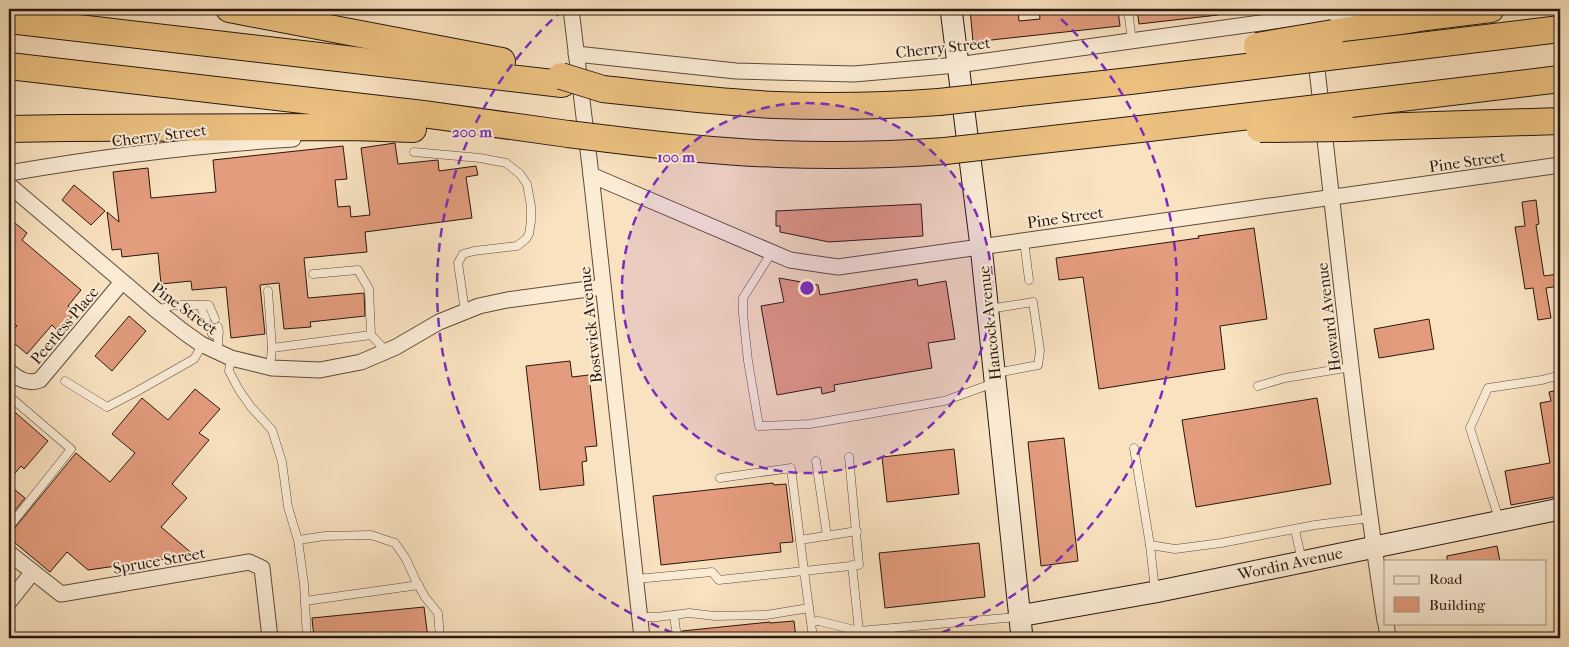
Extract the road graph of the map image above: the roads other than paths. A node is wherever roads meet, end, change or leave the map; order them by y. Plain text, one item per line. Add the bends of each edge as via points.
1 (229, 9) edge
2 (571, 9) edge
3 (951, 9) edge
4 (1128, 9) edge
5 (1362, 9) edge
6 (1491, 9) edge
7 (1310, 12) edge
8 (9, 20) edge
9 (1560, 30) edge
10 (1132, 41) junction
11 (576, 54) junction
12 (957, 64) junction
13 (9, 66) edge
14 (1239, 68) junction
15 (1560, 79) edge
16 (561, 80) junction
17 (1560, 122) edge
18 (1149, 128) junction
19 (9, 129) edge
20 (568, 134) junction
21 (315, 138) dead end
22 (414, 152) dead end
23 (1560, 165) edge
24 (9, 173) edge
25 (591, 174) junction
26 (9, 185) edge
27 (1332, 197) junction
28 (1024, 240) junction
29 (981, 246) junction
30 (772, 252) junction
31 (313, 274) dead end
32 (1029, 280) dead end
33 (122, 282) junction
34 (603, 287) junction
35 (268, 291) dead end
36 (988, 309) junction
37 (156, 310) junction
38 (464, 311) junction
39 (210, 319) dead end
40 (215, 330) dead end
41 (372, 335) junction
42 (203, 344) junction
43 (272, 348) junction
44 (386, 351) junction
45 (225, 355) junction
46 (1351, 367) junction
47 (270, 368) junction
48 (9, 371) edge
49 (1560, 375) edge
50 (995, 378) junction
51 (65, 380) dead end
52 (1258, 386) dead end
53 (9, 396) edge
54 (1134, 448) dead end
55 (849, 457) dead end
56 (816, 461) dead end
57 (720, 478) dead end
58 (1560, 509) edge
59 (1370, 518) junction
60 (1499, 521) junction
61 (9, 527) edge
62 (1295, 530) junction
63 (857, 531) junction
64 (827, 536) junction
65 (298, 540) junction
66 (800, 540) junction
67 (1150, 545) junction
68 (1374, 546) junction
69 (9, 553) edge
70 (1302, 561) junction
71 (852, 565) junction
72 (804, 570) junction
73 (32, 573) junction
74 (636, 579) junction
75 (418, 585) junction
76 (1155, 592) junction
77 (305, 601) junction
78 (9, 602) edge
79 (809, 608) junction
80 (674, 615) junction
81 (1019, 616) junction
82 (640, 617) junction
83 (1384, 618) edge
84 (811, 622) junction
85 (859, 631) junction
86 (270, 638) edge
87 (307, 638) edge
88 (440, 638) edge
89 (642, 638) edge
90 (677, 638) edge
91 (813, 638) edge
92 (1022, 638) edge

1 - 16 highway via 525,66
2 - 11 street, Bostwick Avenue
3 - 12 street, Hancock Avenue
4 - 10 lane
5 - 7 street, Cherry Street
6 - 14 highway, bridge via 1257,46
7 - 10 street, Cherry Street
7 - 27 street, Howard Avenue
8 - 16 highway
9 - 14 highway, bridge
10 - 12 street, Cherry Street
11 - 12 street, Cherry Street via 780,73 854,74
11 - 25 street, Bostwick Avenue
12 - 29 street, Hancock Avenue
13 - 20 highway
14 - 16 highway, bridge via 940,102 866,106 776,105 687,98 603,89
15 - 18 highway, bridge
17 - 18 highway, bridge via 1258,130
18 - 20 highway, bridge via 945,151 868,155 707,150
19 - 20 highway via 352,127
21 - 24 street, Cherry Street via 173,150
22 - 38 lane via 506,163 527,184 531,221 526,239 517,246 463,254 459,260
23 - 27 street, Pine Street
25 - 30 street, Pine Street
25 - 34 street, Bostwick Avenue
26 - 33 street, Pine Street
27 - 28 street, Pine Street
27 - 46 street, Howard Avenue
28 - 29 street, Pine Street
28 - 32 lane
29 - 30 street, Pine Street via 838,267 790,260
29 - 36 street, Hancock Avenue
30 - 50 lane via 743,298 748,361 759,426 810,424 944,401
31 - 41 lane via 358,270 369,289
33 - 37 street, Pine Street
33 - 48 street, Peerless Place via 46,375 28,383
34 - 38 street, Pine Street via 507,300
34 - 74 street, Bostwick Avenue
35 - 43 lane
36 - 50 street, Hancock Avenue
36 - 50 lane via 1032,302 1040,351 1038,365
37 - 39 lane via 175,305 209,305
37 - 42 street, Pine Street
38 - 44 street, Pine Street
40 - 45 lane
41 - 43 lane
41 - 44 lane
42 - 45 street, Pine Street
42 - 51 lane via 194,359 107,407
43 - 47 lane
44 - 47 street, Pine Street via 361,362 320,370
45 - 47 street, Pine Street
45 - 65 lane via 229,372 239,390 272,430
46 - 52 lane via 1284,378
46 - 59 street, Howard Avenue
49 - 60 lane via 1488,388 1470,428
50 - 81 street, Hancock Avenue
53 - 61 lane via 72,449
54 - 67 lane
55 - 63 lane
56 - 64 lane
57 - 66 lane via 791,468
58 - 60 street, Wordin Avenue
59 - 62 lane
59 - 68 street, Howard Avenue
60 - 68 street, Wordin Avenue
62 - 67 lane via 1175,549
62 - 70 lane
63 - 64 lane
63 - 71 lane via 860,564
64 - 66 lane
65 - 75 lane via 371,535 395,542
65 - 77 lane
66 - 72 lane
67 - 76 lane
68 - 70 street, Wordin Avenue
68 - 83 street, Howard Avenue
69 - 73 street
70 - 76 street, Wordin Avenue
71 - 72 lane
71 - 85 lane
72 - 74 lane via 719,580 712,572
72 - 79 lane
73 - 78 street
73 - 86 street, Spruce Street via 61,594 249,562 262,568
74 - 82 street, Bostwick Avenue
75 - 77 lane
75 - 88 lane via 438,613
76 - 81 street, Wordin Avenue
77 - 87 lane
79 - 80 lane via 766,615
79 - 84 lane
80 - 82 lane
80 - 90 lane
81 - 85 lane
81 - 92 street, Hancock Avenue
82 - 89 street, Bostwick Avenue
84 - 85 lane
84 - 91 lane

